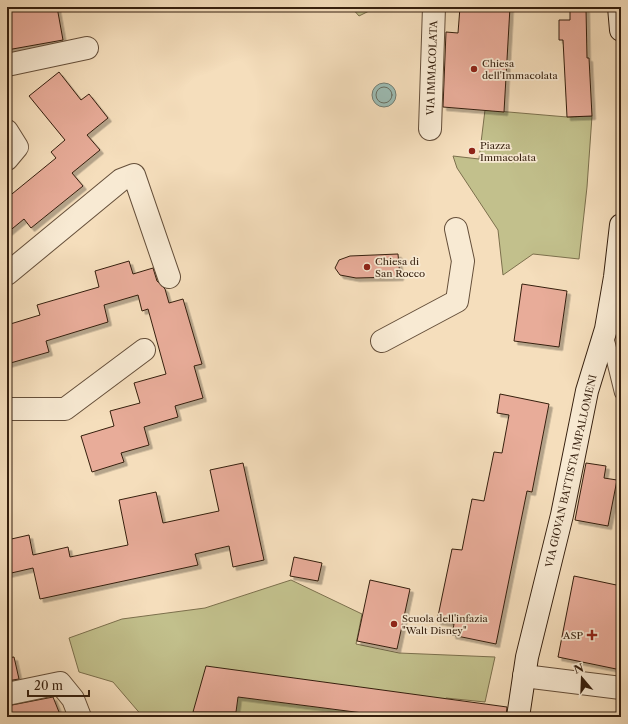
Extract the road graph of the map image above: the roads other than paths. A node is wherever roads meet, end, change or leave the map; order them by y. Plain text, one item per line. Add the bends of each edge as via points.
1 (434, 7) edge
2 (619, 7) edge
3 (621, 30) edge
4 (87, 48) dead end
5 (7, 65) edge
6 (430, 129) dead end
7 (7, 131) edge
8 (7, 159) edge
9 (621, 224) edge
10 (456, 229) dead end
11 (7, 274) edge
12 (168, 277) dead end
13 (613, 327) edge
14 (382, 341) dead end
15 (144, 350) dead end
16 (621, 393) edge
17 (7, 408) edge
18 (524, 676) junction
19 (621, 688) edge
20 (7, 694) edge
21 (80, 717) edge
22 (518, 717) edge

1 - 6 street, VIA IMMACOLATA
2 - 3 street
4 - 5 street
7 - 8 street via 17,147
9 - 13 street, VIA GIOVAN BATTISTA IMPALLOMENI
10 - 14 street via 463,261 457,301
11 - 12 street via 121,180 134,175
13 - 16 lane
13 - 18 street, VIA GIOVAN BATTISTA IMPALLOMENI via 587,391 562,515
15 - 17 street via 65,409
18 - 19 street
18 - 22 street, VIA GIOVAN BATTISTA IMPALLOMENI
20 - 21 street via 60,683 73,699

